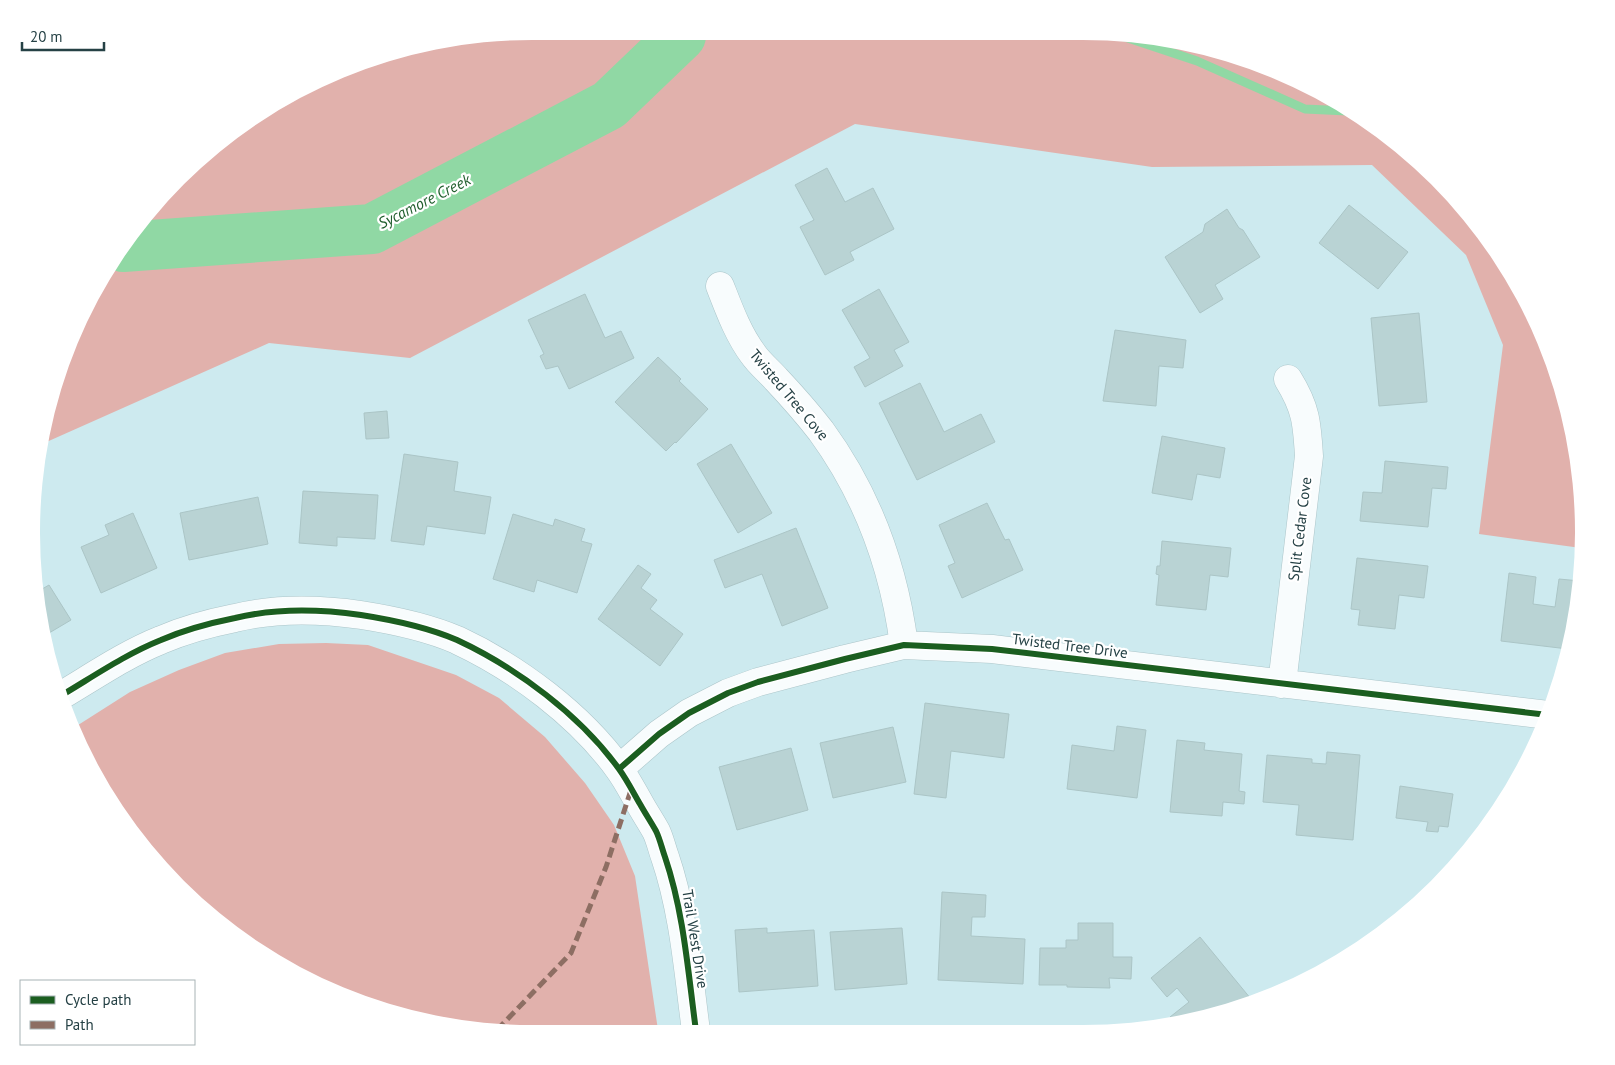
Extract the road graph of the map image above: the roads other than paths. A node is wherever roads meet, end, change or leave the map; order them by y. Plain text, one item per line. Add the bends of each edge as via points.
1 (720, 286) dead end
2 (1288, 379) dead end
3 (904, 645) junction
4 (1282, 684) junction
5 (67, 693) edge
6 (1541, 713) edge
7 (619, 769) junction
8 (695, 1025) edge

1 - 3 street, Twisted Tree Cove via 753,355 822,432 856,486 887,562
2 - 4 street, Split Cedar Cove via 1300,399 1307,424 1309,456
3 - 4 street, Twisted Tree Drive via 992,649
3 - 7 street, Twisted Tree Drive via 758,682 728,693 689,713
4 - 6 street, Twisted Tree Drive
5 - 7 street, Trail West Drive via 161,640 205,625 272,612 345,613 418,627 456,640 503,665 563,710
7 - 8 street, Trail West Drive via 656,832 669,870 680,908

